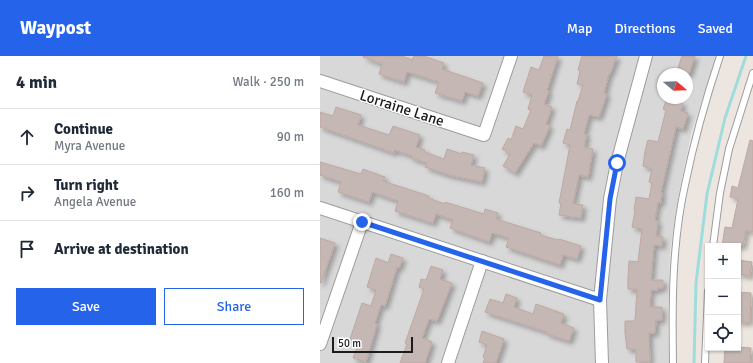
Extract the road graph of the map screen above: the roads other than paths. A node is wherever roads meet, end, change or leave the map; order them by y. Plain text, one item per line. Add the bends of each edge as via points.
1 (512, 56) edge
2 (646, 56) edge
3 (720, 56) edge
4 (753, 73) edge
5 (320, 81) edge
6 (320, 208) edge
7 (362, 222) junction
8 (713, 243) edge
9 (482, 261) junction
10 (600, 300) junction
11 (707, 315) edge
12 (320, 344) edge
13 (448, 363) edge
14 (602, 363) edge
15 (673, 363) edge
16 (705, 363) edge

1 - 5 street, Lorraine Lane via 484,135
2 - 10 street via 617,163 610,199
3 - 15 lane via 684,186 673,286
4 - 8 lane via 729,148
6 - 7 street
7 - 9 street
7 - 12 street
9 - 10 street
9 - 13 street
10 - 14 street
11 - 16 lane

